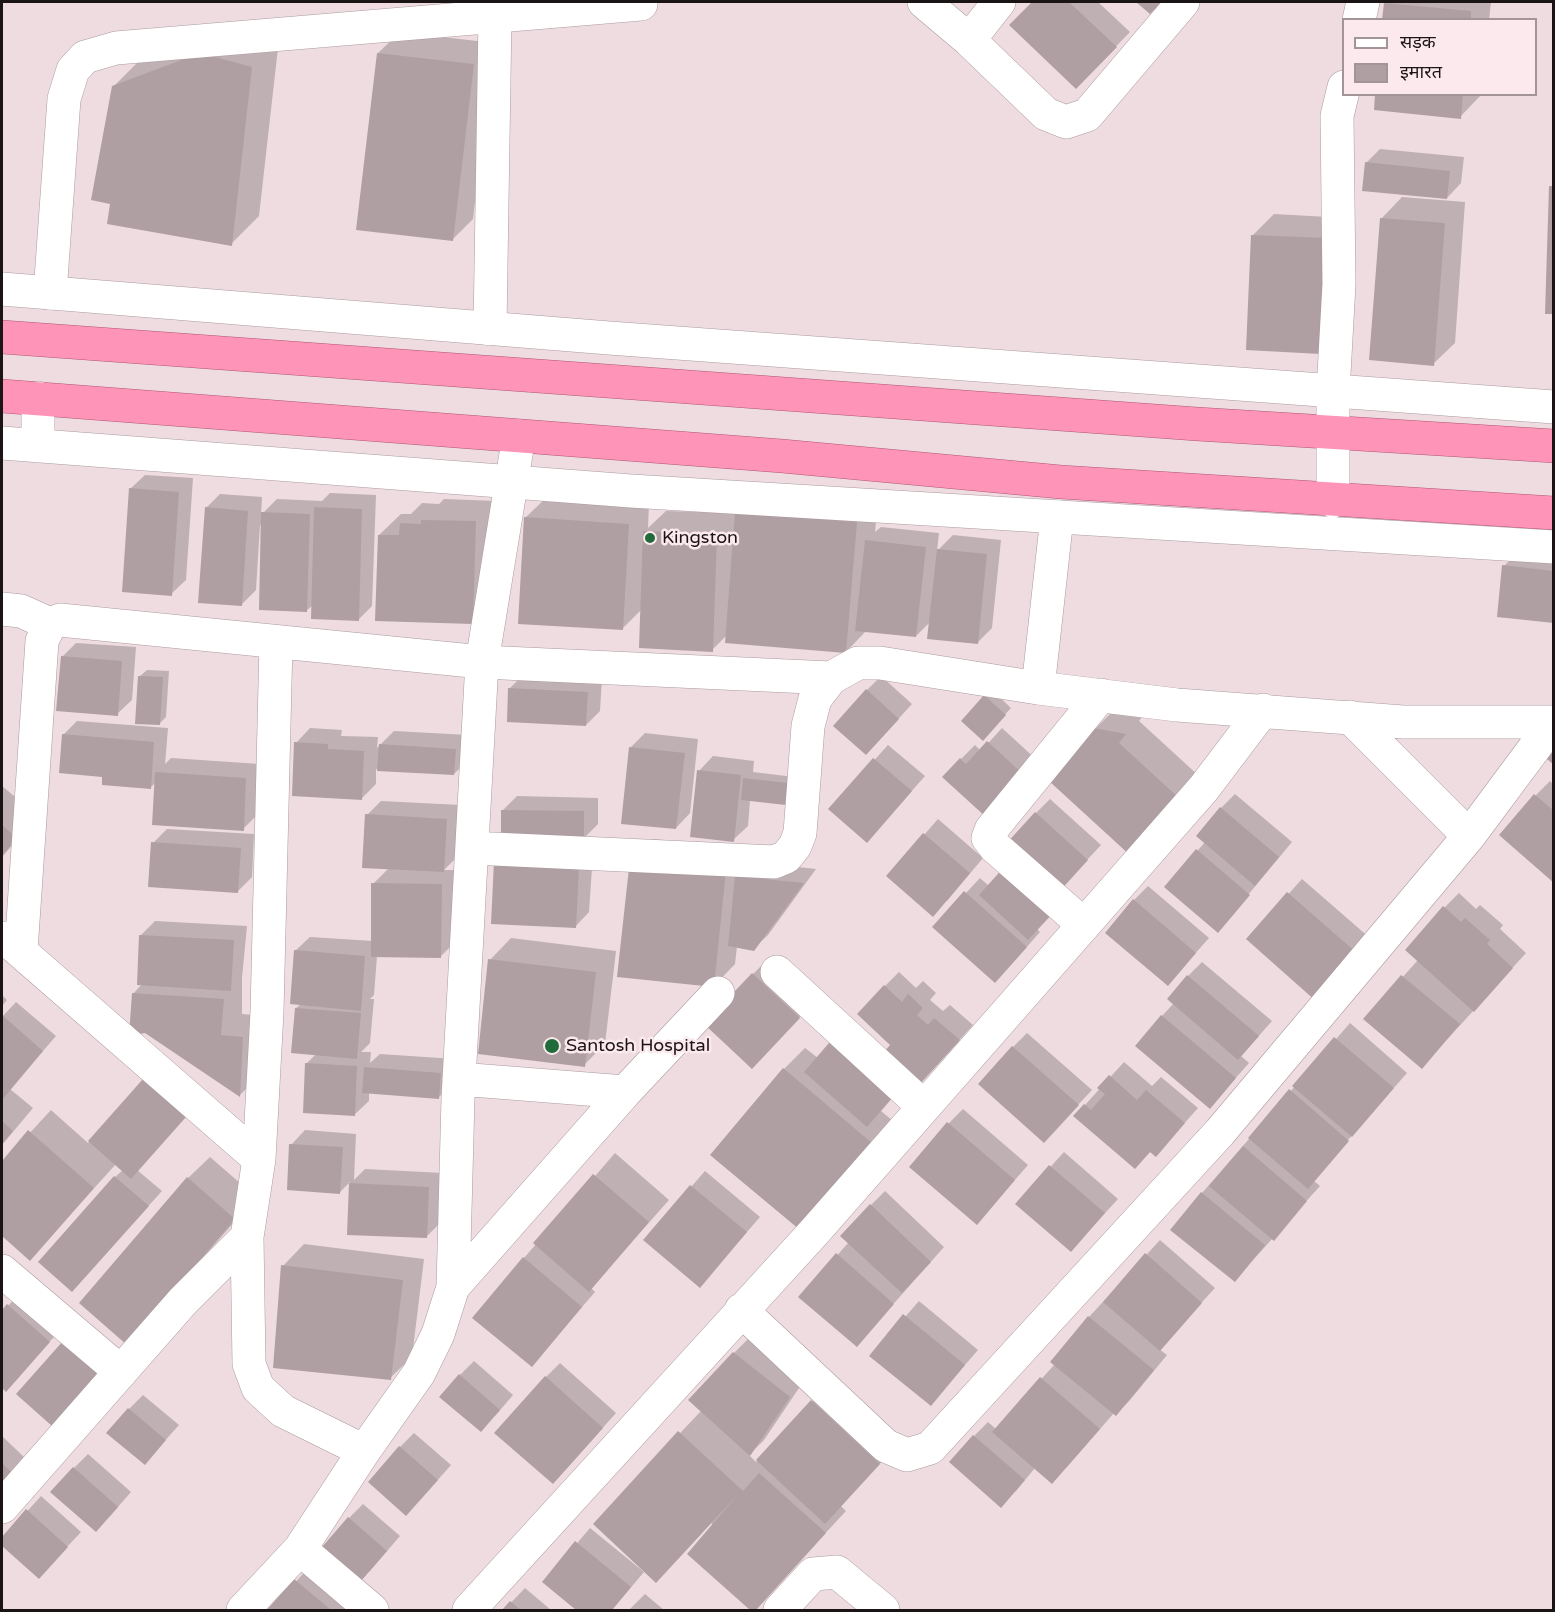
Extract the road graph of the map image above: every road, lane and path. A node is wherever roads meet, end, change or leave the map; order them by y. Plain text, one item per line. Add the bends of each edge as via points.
1 (924, 2) edge
2 (999, 2) edge
3 (1183, 2) edge
4 (1363, 2) edge
5 (641, 4) dead end
6 (495, 17) junction
7 (1359, 18) edge
8 (969, 40) junction
9 (1342, 95) edge
10 (2, 289) edge
11 (50, 293) junction
12 (490, 329) junction
13 (2, 337) edge
14 (1333, 392) junction
15 (2, 396) edge
16 (38, 398) junction
17 (1554, 407) edge
18 (1335, 432) junction
19 (519, 436) junction
20 (2, 443) edge
21 (38, 446) junction
22 (1554, 446) edge
23 (513, 482) junction
24 (1333, 501) junction
25 (1554, 513) edge
26 (1057, 517) junction
27 (1554, 547) edge
28 (2, 609) edge
29 (50, 624) junction
30 (276, 643) junction
31 (482, 662) junction
32 (831, 678) junction
33 (1038, 688) junction
34 (1101, 695) junction
35 (1263, 710) junction
36 (1350, 717) junction
37 (1553, 722) edge
38 (1469, 836) junction
39 (472, 848) junction
40 (1084, 925) junction
41 (11, 943) edge
42 (777, 972) dead end
43 (718, 993) dead end
44 (459, 1079) junction
45 (625, 1092) junction
46 (923, 1106) junction
47 (259, 1159) junction
48 (247, 1237) junction
49 (2, 1271) edge
50 (453, 1287) junction
51 (741, 1310) junction
52 (121, 1372) junction
53 (364, 1451) junction
54 (2, 1507) edge
55 (300, 1549) junction
56 (243, 1611) edge
57 (372, 1611) edge
58 (469, 1611) edge
59 (780, 1611) edge
60 (883, 1611) edge

1 - 8 street
2 - 8 street
3 - 8 street via 1087,114 1066,122 1046,114
4 - 7 street
5 - 6 street
6 - 11 street via 116,48 86,57 73,70 64,99
6 - 12 street
9 - 14 street via 1337,116 1339,284
10 - 11 street
11 - 12 street
12 - 14 street
13 - 18 highway
14 - 17 street
14 - 18 street
15 - 16 highway
16 - 19 highway
16 - 21 street
18 - 22 highway
18 - 24 street
19 - 23 street
19 - 24 highway
20 - 21 street
21 - 23 street
23 - 26 street
23 - 31 street
24 - 25 highway
26 - 27 street
26 - 33 street
28 - 29 street via 21,611
29 - 30 street via 60,620
29 - 41 street via 42,641
30 - 31 street
30 - 47 street
31 - 32 street
31 - 39 street
32 - 33 street via 858,663 880,663
32 - 39 street via 815,699 808,726 800,833 791,851 774,862
33 - 34 street
34 - 35 street
34 - 40 street via 988,838
35 - 36 street
35 - 40 street via 1204,788
36 - 37 street via 1403,722
36 - 38 street
37 - 38 street
38 - 51 street via 1221,1132 930,1448 907,1455 886,1446
39 - 44 street
40 - 46 street
41 - 47 street
42 - 46 street
43 - 45 street
44 - 45 street
44 - 50 street
45 - 50 street
46 - 51 street
47 - 48 street
48 - 52 street via 183,1301
48 - 53 street via 249,1364 258,1388 283,1411
49 - 52 street
50 - 53 street via 438,1334 419,1373
51 - 58 street
52 - 54 street
53 - 55 street
55 - 56 street
55 - 57 street
59 - 60 street via 813,1574 837,1572

